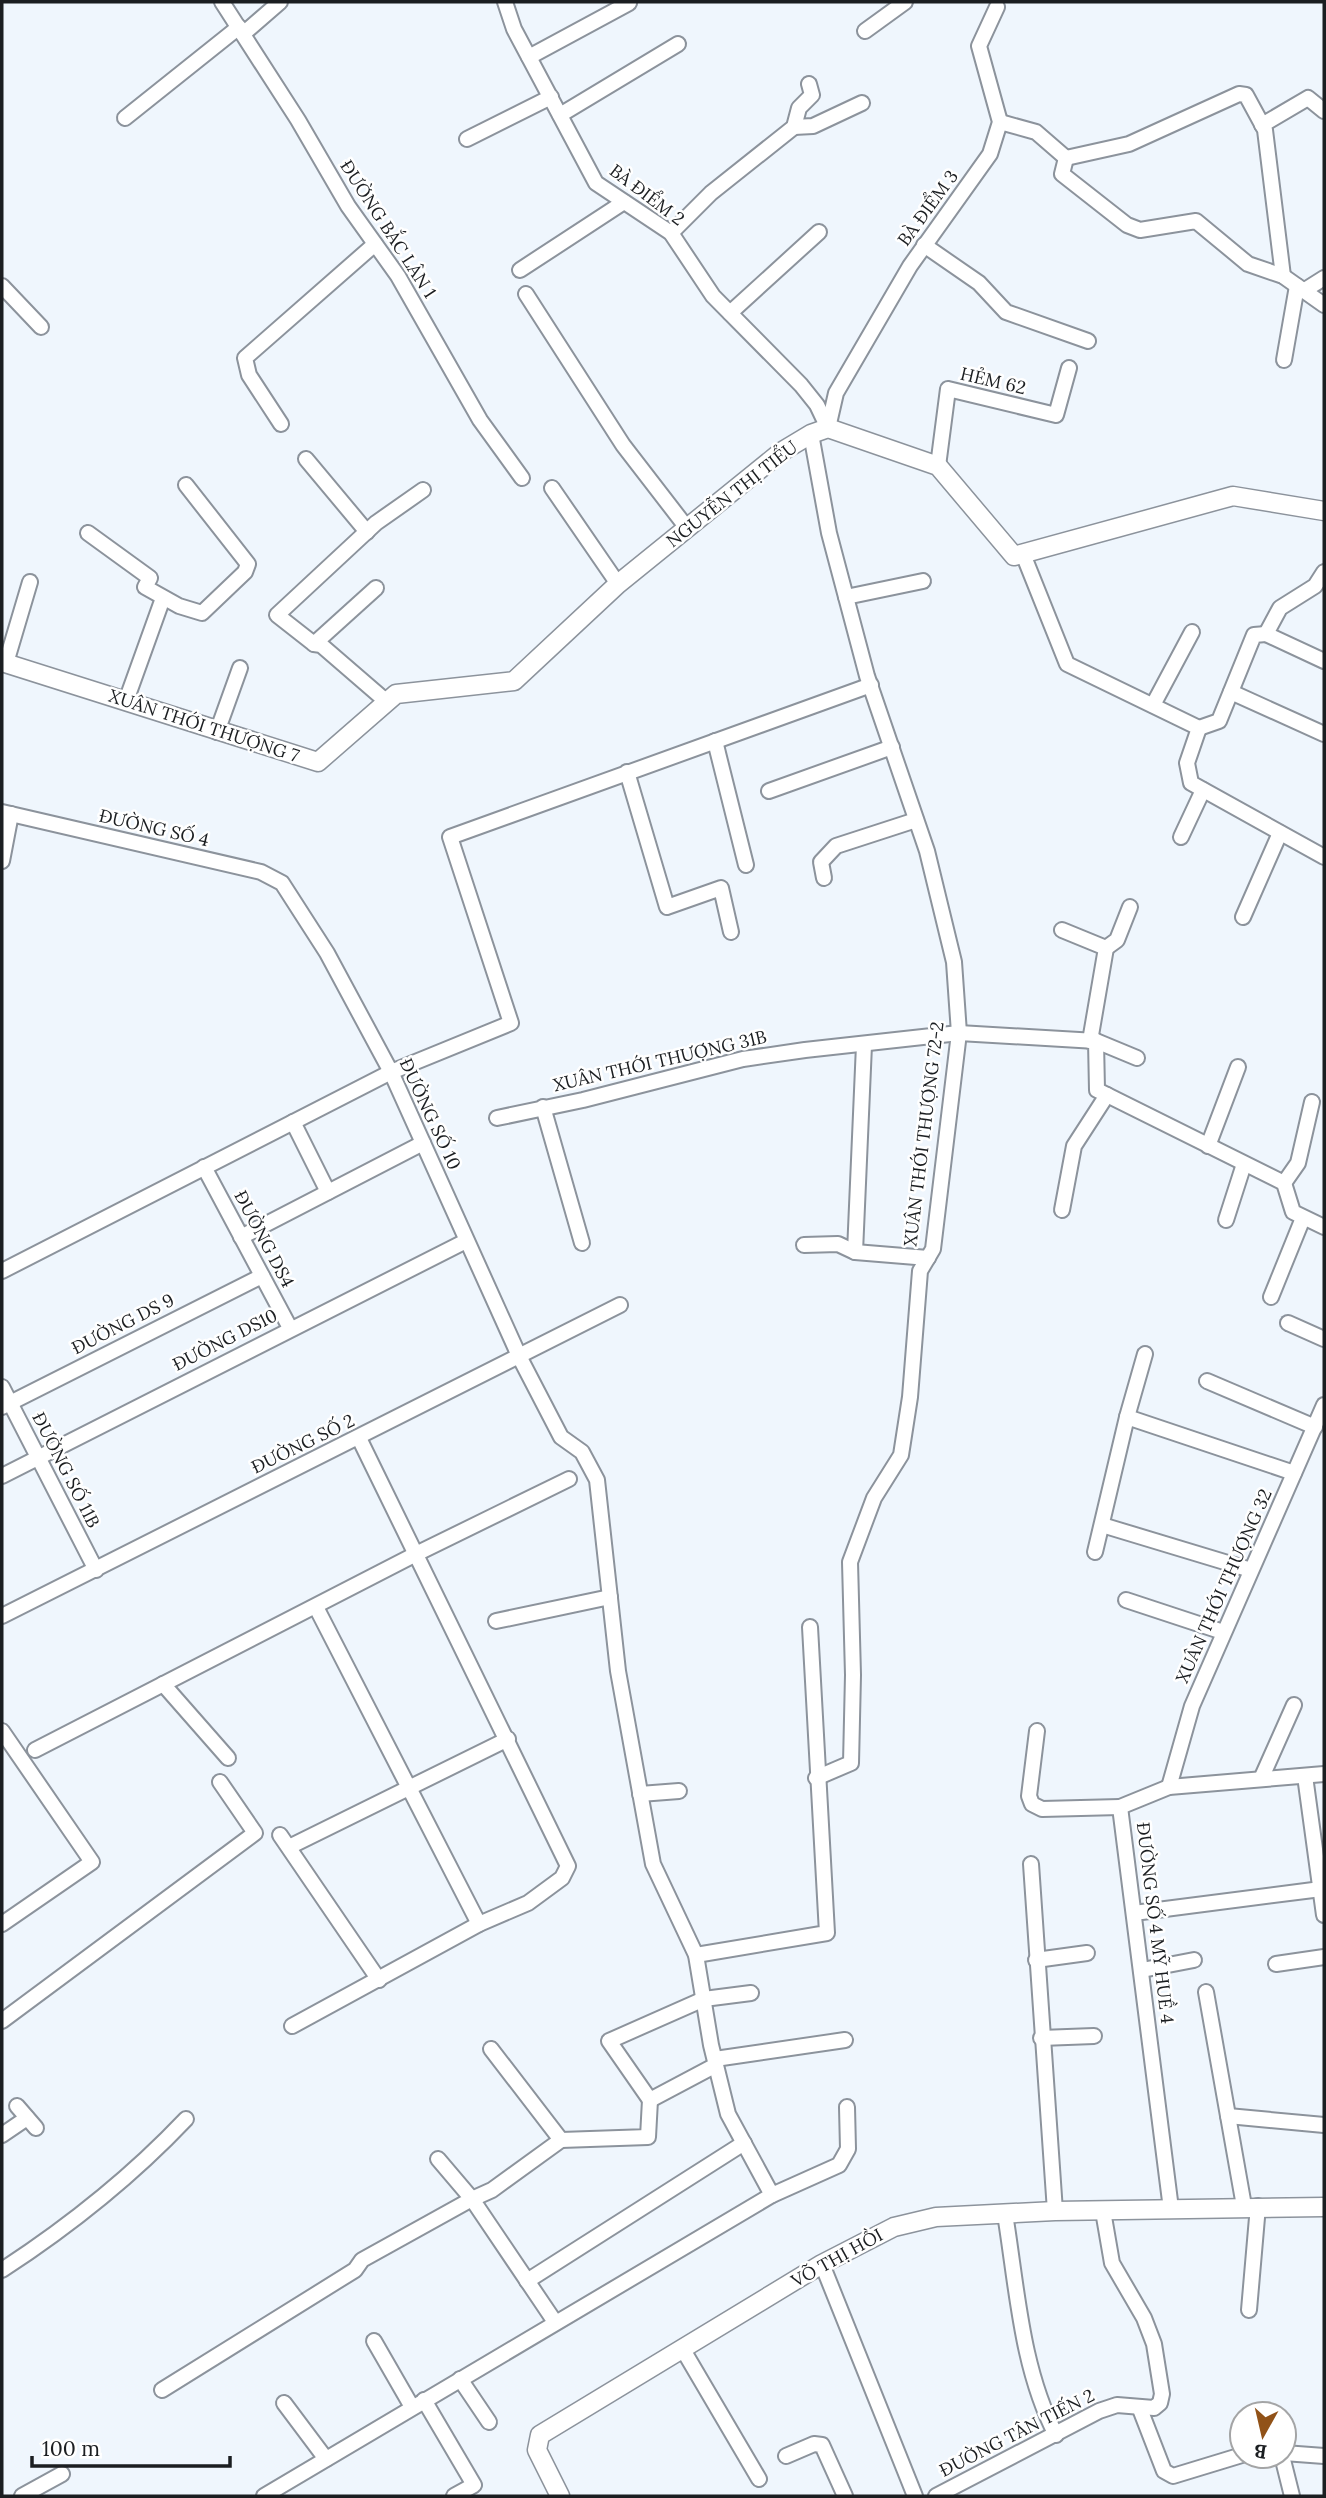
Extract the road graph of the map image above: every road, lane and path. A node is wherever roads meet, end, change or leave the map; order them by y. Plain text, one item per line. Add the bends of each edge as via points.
1 (222, 2) edge
2 (280, 2) edge
3 (505, 2) edge
4 (905, 2) edge
5 (998, 3) edge
6 (629, 4) dead end
7 (865, 30) dead end
8 (241, 31) junction
9 (678, 44) dead end
10 (529, 57) junction
11 (809, 84) dead end
12 (551, 97) junction
13 (862, 103) dead end
14 (1324, 111) edge
15 (560, 115) junction
16 (125, 118) dead end
17 (1000, 122) junction
18 (1262, 125) junction
19 (794, 127) junction
20 (467, 139) dead end
21 (1066, 158) junction
22 (624, 202) junction
23 (819, 232) dead end
24 (671, 233) junction
25 (375, 244) junction
26 (925, 245) junction
27 (520, 270) dead end
28 (1283, 276) junction
29 (1324, 278) edge
30 (2, 286) edge
31 (1301, 288) junction
32 (526, 294) dead end
33 (1324, 305) edge
34 (730, 313) junction
35 (41, 327) dead end
36 (1088, 341) dead end
37 (1284, 360) dead end
38 (1069, 368) dead end
39 (281, 424) dead end
40 (819, 431) junction
41 (306, 458) dead end
42 (939, 466) junction
43 (522, 478) dead end
44 (186, 485) dead end
45 (552, 488) dead end
46 (423, 490) dead end
47 (1324, 511) edge
48 (687, 528) junction
49 (366, 532) junction
50 (88, 533) dead end
51 (1023, 554) junction
52 (1324, 572) edge
53 (923, 581) dead end
54 (30, 582) dead end
55 (618, 584) junction
56 (376, 588) dead end
57 (846, 597) junction
58 (163, 598) junction
59 (1192, 632) dead end
60 (1266, 634) junction
61 (314, 644) junction
62 (1324, 661) edge
63 (4, 663) edge
64 (240, 667) dead end
65 (872, 685) junction
66 (1231, 692) junction
67 (126, 701) junction
68 (387, 702) junction
69 (1153, 705) junction
70 (1199, 728) junction
71 (217, 732) junction
72 (1324, 734) edge
73 (715, 741) junction
74 (892, 747) junction
75 (627, 772) junction
76 (1203, 790) junction
77 (769, 791) dead end
78 (6, 813) edge
79 (916, 820) junction
80 (1280, 833) junction
81 (1181, 837) dead end
82 (1324, 857) edge
83 (2, 862) edge
84 (746, 865) dead end
85 (824, 878) dead end
86 (291, 894) joint
87 (1130, 906) dead end
88 (1243, 917) dead end
89 (1062, 930) dead end
90 (732, 932) dead end
91 (1106, 948) junction
92 (959, 1033) junction
93 (1093, 1041) junction
94 (864, 1045) junction
95 (1137, 1058) dead end
96 (1238, 1068) dead end
97 (391, 1072) junction
98 (1107, 1095) junction
99 (1312, 1102) dead end
100 (543, 1107) junction
101 (497, 1118) dead end
102 (293, 1122) junction
103 (423, 1143) junction
104 (1208, 1146) junction
105 (1244, 1164) junction
106 (204, 1167) junction
107 (1284, 1183) junction
108 (328, 1192) junction
109 (1062, 1210) dead end
110 (1303, 1217) junction
111 (1226, 1220) dead end
112 (1324, 1227) edge
113 (241, 1237) junction
114 (466, 1241) junction
115 (582, 1243) dead end
116 (804, 1245) dead end
117 (855, 1252) junction
118 (928, 1258) junction
119 (2, 1270) edge
120 (262, 1276) junction
121 (1270, 1297) dead end
122 (620, 1305) dead end
123 (1288, 1323) dead end
124 (290, 1328) junction
125 (1324, 1339) edge
126 (1144, 1354) dead end
127 (520, 1358) junction
128 (1207, 1381) dead end
129 (2, 1387) edge
130 (6, 1405) edge
131 (1324, 1405) edge
132 (1127, 1417) junction
133 (1315, 1427) junction
134 (359, 1438) junction
135 (39, 1458) junction
136 (1294, 1472) junction
137 (2, 1476) edge
138 (569, 1479) dead end
139 (1102, 1525) junction
140 (1095, 1552) dead end
141 (418, 1553) junction
142 (96, 1570) junction
143 (1251, 1570) junction
144 (610, 1597) junction
145 (1126, 1600) dead end
146 (316, 1607) junction
147 (2, 1616) edge
148 (496, 1620) dead end
149 (810, 1627) dead end
150 (1223, 1632) junction
151 (163, 1684) junction
152 (1294, 1705) dead end
153 (2, 1731) edge
154 (1037, 1731) dead end
155 (508, 1739) junction
156 (35, 1750) dead end
157 (228, 1758) dead end
158 (1324, 1774) edge
159 (1305, 1776) junction
160 (816, 1778) junction
161 (1261, 1779) junction
162 (220, 1782) dead end
163 (407, 1786) junction
164 (1169, 1787) junction
165 (679, 1791) dead end
166 (640, 1794) junction
167 (1120, 1807) junction
168 (1031, 1864) dead end
169 (1321, 1865) edge
170 (1321, 1889) junction
171 (1134, 1913) junction
172 (1324, 1915) edge
173 (2, 1924) edge
174 (479, 1924) junction
175 (1087, 1953) dead end
176 (696, 1955) junction
177 (1324, 1957) edge
178 (1194, 1959) dead end
179 (1036, 1960) junction
180 (1276, 1964) dead end
181 (1142, 1970) junction
182 (379, 1980) junction
183 (1206, 1992) dead end
184 (751, 1993) dead end
185 (704, 1999) junction
186 (2, 2021) edge
187 (292, 2026) dead end
188 (1094, 2036) dead end
189 (1041, 2038) junction
190 (845, 2040) dead end
191 (491, 2049) dead end
192 (715, 2062) junction
193 (650, 2101) junction
194 (17, 2106) dead end
195 (847, 2107) dead end
196 (1228, 2116) junction
197 (186, 2119) dead end
198 (1324, 2125) edge
199 (2, 2135) edge
200 (561, 2140) junction
201 (744, 2143) junction
202 (438, 2159) dead end
203 (772, 2195) junction
204 (472, 2199) junction
205 (1251, 2206) junction
206 (1324, 2207) edge
207 (1171, 2209) junction
208 (1103, 2210) junction
209 (1055, 2211) junction
210 (1004, 2214) junction
211 (822, 2264) junction
212 (2, 2270) edge
213 (527, 2281) junction
214 (1249, 2310) dead end
215 (555, 2322) junction
216 (374, 2341) dead end
217 (682, 2348) junction
218 (460, 2379) junction
219 (162, 2390) dead end
220 (284, 2403) dead end
221 (418, 2404) junction
222 (1140, 2409) junction
223 (489, 2422) dead end
224 (1056, 2435) junction
225 (1298, 2455) edge
226 (786, 2456) dead end
227 (1324, 2456) edge
228 (326, 2459) junction
229 (1228, 2459) edge
230 (1286, 2470) edge
231 (62, 2474) dead end
232 (759, 2479) dead end
233 (281, 2492) edge
234 (22, 2496) edge
235 (264, 2496) edge
236 (454, 2496) edge
237 (560, 2496) edge
238 (845, 2496) edge
239 (915, 2496) edge
240 (936, 2496) edge
241 (1292, 2496) edge

1 - 8 street, ĐƯỜNG BẮC LÂN 1
2 - 8 street
3 - 10 street, BÀ ĐIỂM 2
4 - 7 street
5 - 17 street via 979,46
6 - 10 street
8 - 16 street
8 - 25 street, ĐƯỜNG BẮC LÂN 1
9 - 15 street
10 - 12 street, BÀ ĐIỂM 2
11 - 19 street via 812,94 800,108
12 - 15 street, BÀ ĐIỂM 2
12 - 20 street
13 - 19 street via 813,126
14 - 18 street via 1308,98
15 - 22 street, BÀ ĐIỂM 2 via 596,183
17 - 21 street via 1036,132
17 - 26 street, BÀ ĐIỂM 3 via 990,154
18 - 21 street via 1242,94 1129,145
18 - 28 street
19 - 24 street via 711,193
21 - 28 street via 1062,174 1127,225 1140,230 1196,221 1248,264
22 - 24 street, BÀ ĐIỂM 2
22 - 27 street
23 - 34 street
24 - 34 street, BÀ ĐIỂM 2 via 713,296
25 - 39 street via 245,358 249,374
25 - 43 street, ĐƯỜNG BẮC LÂN 1 via 480,420
26 - 36 street via 979,283 1006,312
26 - 40 street, BÀ ĐIỂM 3 via 836,393
28 - 31 street
29 - 31 street
30 - 35 street
31 - 33 street
31 - 37 street
32 - 48 street via 623,445
34 - 40 street, BÀ ĐIỂM 2 via 817,405
38 - 42 street, HẺM 62 via 1056,415 948,389
40 - 42 street
40 - 48 street, NGUYỄN THỊ TIỂU via 781,452
40 - 57 street, XUÂN THỚI THƯỢNG 72-2 via 829,533
41 - 49 street
42 - 51 street via 1014,556
44 - 58 street via 248,567 200,613
45 - 55 street
46 - 49 street
47 - 51 street via 1233,496
48 - 55 street, NGUYỄN THỊ TIỂU
49 - 61 street via 277,615
50 - 58 street via 150,578 145,587
51 - 69 street via 1066,664
52 - 60 street via 1315,586 1280,608
53 - 57 street
54 - 63 street
55 - 68 street, NGUYỄN THỊ TIỂU via 514,681 396,694
56 - 61 street
57 - 65 street, XUÂN THỚI THƯỢNG 72-2
58 - 67 street
59 - 69 street
60 - 62 street
60 - 66 street via 1254,635
61 - 68 street via 321,645
63 - 67 street, XUÂN THỚI THƯỢNG 7
64 - 71 street
65 - 73 street
65 - 74 street, XUÂN THỚI THƯỢNG 72-2
66 - 70 street via 1219,721
66 - 72 street
67 - 71 street, XUÂN THỚI THƯỢNG 7
68 - 71 street, XUÂN THỚI THƯỢNG 7 via 318,762
69 - 70 street
70 - 76 street via 1187,763 1191,783
73 - 75 street
73 - 84 street
74 - 77 street
74 - 79 street, XUÂN THỚI THƯỢNG 72-2
75 - 90 street via 667,907 721,888
75 - 97 street via 450,837 511,1023
76 - 80 street
76 - 81 street
78 - 83 street
78 - 86 street, ĐƯỜNG SỐ 4 via 261,872 282,883
79 - 85 street via 836,846 821,862
79 - 92 street, XUÂN THỚI THƯỢNG 72-2 via 954,962
80 - 82 street
80 - 88 street
86 - 97 street, ĐƯỜNG SỐ 10
87 - 91 street via 1117,940
89 - 91 street
91 - 93 street
92 - 93 street, XUÂN THỚI THƯỢNG 31B
92 - 94 street, XUÂN THỚI THƯỢNG 31B
92 - 118 street, XUÂN THỚI THƯỢNG 72-2 via 933,1249
93 - 95 street, XUÂN THỚI THƯỢNG 31B
93 - 98 street via 1097,1090
94 - 100 street, XUÂN THỚI THƯỢNG 31B via 743,1059
94 - 117 street
96 - 104 street
97 - 102 street
97 - 103 street, ĐƯỜNG SỐ 10
98 - 104 street
98 - 109 street via 1074,1146
99 - 107 street via 1298,1163
100 - 101 street, XUÂN THỚI THƯỢNG 31B
100 - 115 street
102 - 106 street
102 - 108 street
103 - 108 street
103 - 114 street, ĐƯỜNG SỐ 10
104 - 105 street
105 - 107 street
105 - 111 street
106 - 113 street, ĐƯỜNG DS4
106 - 119 street
107 - 110 street via 1293,1212
108 - 113 street
110 - 112 street
110 - 121 street
113 - 120 street, ĐƯỜNG DS4
114 - 124 street, ĐƯỜNG DS10
114 - 127 street, ĐƯỜNG SỐ 10
116 - 117 street via 838,1244
117 - 118 street
118 - 160 street, XUÂN THỚI THƯỢNG 72-2 via 920,1271 901,1455 874,1498 850,1562 851,1763
120 - 124 street, ĐƯỜNG DS4
120 - 130 street, ĐƯỜNG DS 9
122 - 127 street, ĐƯỜNG SỐ 2
123 - 125 street
124 - 135 street, ĐƯỜNG DS10
126 - 132 street
127 - 134 street, ĐƯỜNG SỐ 2
127 - 144 street, ĐƯỜNG SỐ 10 via 561,1437 582,1452 597,1480
128 - 133 street
129 - 130 street, ĐƯỜNG SỐ 11B
130 - 135 street, ĐƯỜNG SỐ 11B
131 - 133 street, XUÂN THỚI THƯỢNG 32
132 - 136 street
132 - 139 street
133 - 136 street, XUÂN THỚI THƯỢNG 32
134 - 141 street
134 - 142 street, ĐƯỜNG SỐ 2
135 - 137 street, ĐƯỜNG DS10
135 - 142 street, ĐƯỜNG SỐ 11B
136 - 143 street, XUÂN THỚI THƯỢNG 32
138 - 141 street
139 - 140 street
139 - 143 street
141 - 146 street
141 - 155 street
142 - 147 street, ĐƯỜNG SỐ 2
143 - 150 street, XUÂN THỚI THƯỢNG 32
144 - 148 street
144 - 166 street, ĐƯỜNG SỐ 10
145 - 150 street
146 - 151 street
146 - 163 street
149 - 160 street
150 - 164 street, XUÂN THỚI THƯỢNG 32 via 1192,1706
151 - 156 street
151 - 157 street
152 - 161 street
153 - 173 street via 92,1862
154 - 167 street via 1032,1804 1050,1809
155 - 163 street
155 - 174 street via 568,1866 562,1878 528,1903
158 - 159 street, ĐƯỜNG SỐ 4 MỸ HUỀ 4
159 - 161 street, ĐƯỜNG SỐ 4 MỸ HUỀ 4
159 - 169 street
160 - 176 street via 827,1933
161 - 164 street, ĐƯỜNG SỐ 4 MỸ HUỀ 4
162 - 186 street via 255,1833
163 - 174 street
163 - 182 street via 284,1841
164 - 167 street, ĐƯỜNG SỐ 4 MỸ HUỀ 4
165 - 166 street
166 - 176 street, ĐƯỜNG SỐ 10 via 653,1864
167 - 171 street, ĐƯỜNG SỐ 4 MỸ HUỀ 4
168 - 179 street
169 - 170 street
170 - 171 street
170 - 172 street
171 - 181 street, ĐƯỜNG SỐ 4 MỸ HUỀ 4
174 - 182 street
175 - 179 street
176 - 185 street, ĐƯỜNG SỐ 10
177 - 180 street
178 - 181 street
179 - 189 street
181 - 207 street, ĐƯỜNG SỐ 4 MỸ HUỀ 4
182 - 187 street
183 - 196 street
184 - 185 street
185 - 192 street, ĐƯỜNG SỐ 10
185 - 193 street via 608,2041
188 - 189 street
189 - 209 street
190 - 192 street
191 - 200 street
192 - 193 street
192 - 201 street, ĐƯỜNG SỐ 10 via 728,2114
193 - 200 street via 648,2137
194 - 199 street via 32,2123
195 - 203 street via 848,2149 839,2165
196 - 198 street
196 - 205 street
197 - 212 street via 118,2183
200 - 204 street via 492,2190
201 - 203 street, ĐƯỜNG SỐ 10
201 - 213 street
202 - 204 street
203 - 215 street
204 - 213 street
204 - 219 street via 362,2260 355,2270
205 - 206 street, VÕ THỊ HỒI
205 - 207 street, VÕ THỊ HỒI
205 - 214 street
207 - 208 street, VÕ THỊ HỒI
208 - 209 street, VÕ THỊ HỒI
208 - 222 street via 1112,2263 1154,2344 1162,2394 1154,2409
209 - 210 street, VÕ THỊ HỒI
210 - 211 street, VÕ THỊ HỒI via 936,2217 894,2227
210 - 224 street via 1029,2363
211 - 217 street, VÕ THỊ HỒI
211 - 239 street
213 - 215 street
215 - 218 street
216 - 221 street
217 - 232 street
217 - 237 street, VÕ THỊ HỒI via 540,2435 537,2450
218 - 221 street
218 - 223 street
220 - 228 street
221 - 228 street
221 - 236 street via 474,2485
222 - 224 street, ĐƯỜNG TÂN TIẾN 2 via 1117,2405
222 - 229 street via 1164,2471 1173,2476
224 - 240 street, ĐƯỜNG TÂN TIẾN 2
225 - 227 street
226 - 238 street via 822,2445
228 - 233 street
230 - 241 street
231 - 234 street
233 - 235 street

